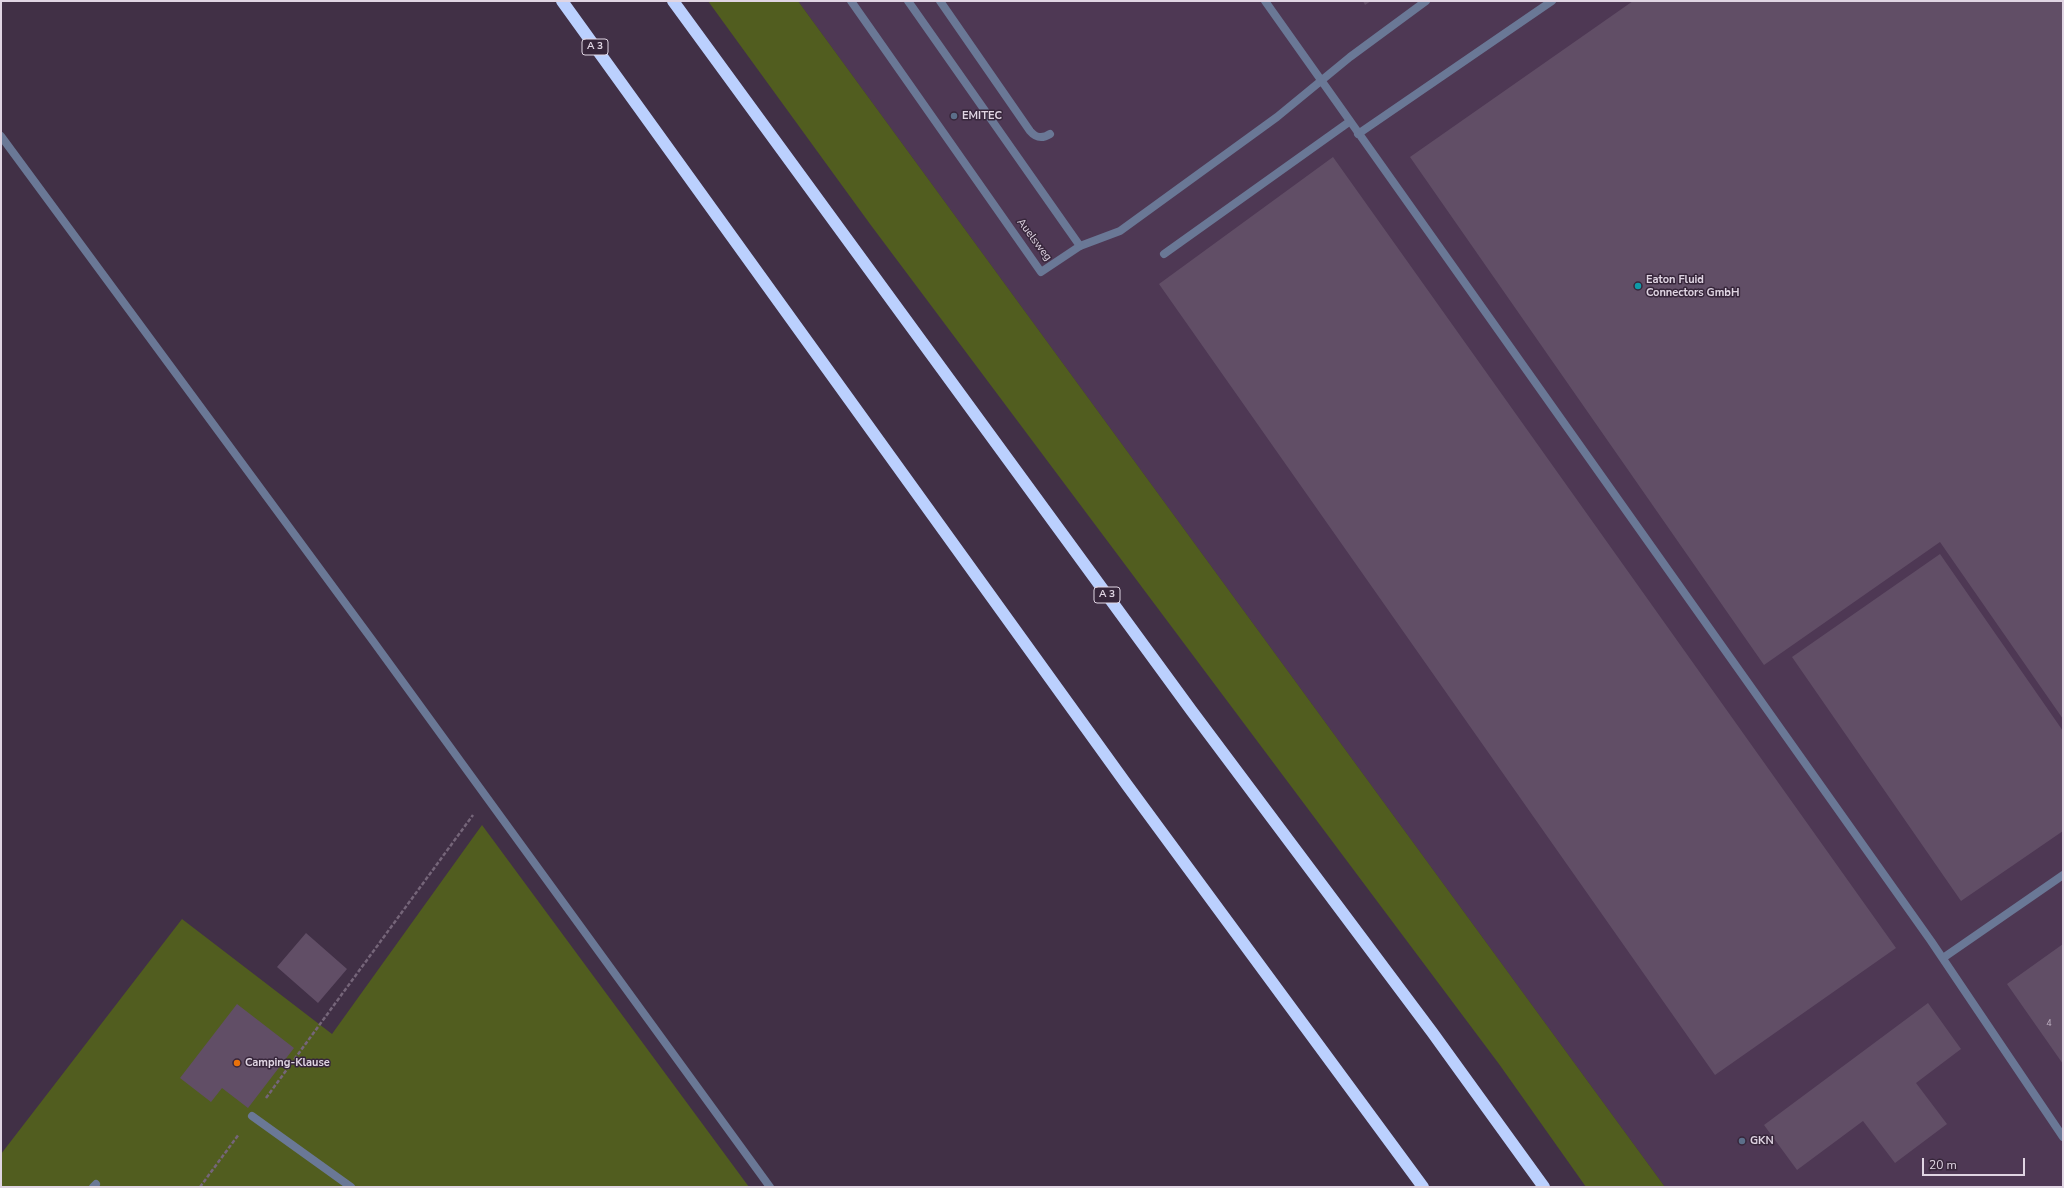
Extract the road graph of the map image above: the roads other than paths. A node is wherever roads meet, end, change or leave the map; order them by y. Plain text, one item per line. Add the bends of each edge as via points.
1 (562, 1) edge
2 (673, 1) edge
3 (851, 1) edge
4 (908, 1) edge
5 (940, 1) edge
6 (1265, 1) edge
7 (1426, 1) edge
8 (1552, 1) edge
9 (1321, 81) junction
10 (1349, 122) junction
11 (1050, 134) dead end
12 (1358, 134) junction
13 (1, 136) edge
14 (1080, 246) junction
15 (1164, 254) dead end
16 (2063, 875) edge
17 (1943, 958) junction
18 (252, 1116) road end
19 (2063, 1137) edge
20 (351, 1187) edge
21 (770, 1187) edge
22 (1423, 1187) edge
23 (1544, 1187) edge

1 - 22 highway, A 3 via 1127,785
2 - 23 highway, A 3 via 1191,710 1432,1032
3 - 14 street, Auelsweg via 1041,272
4 - 14 street
5 - 11 street via 1030,131 1037,137
6 - 9 street
7 - 9 street via 1350,56
8 - 12 street
9 - 10 street
9 - 14 street via 1278,117 1120,230
10 - 12 street
10 - 15 street
12 - 17 street
13 - 21 street
16 - 17 street
17 - 19 street
18 - 20 street

